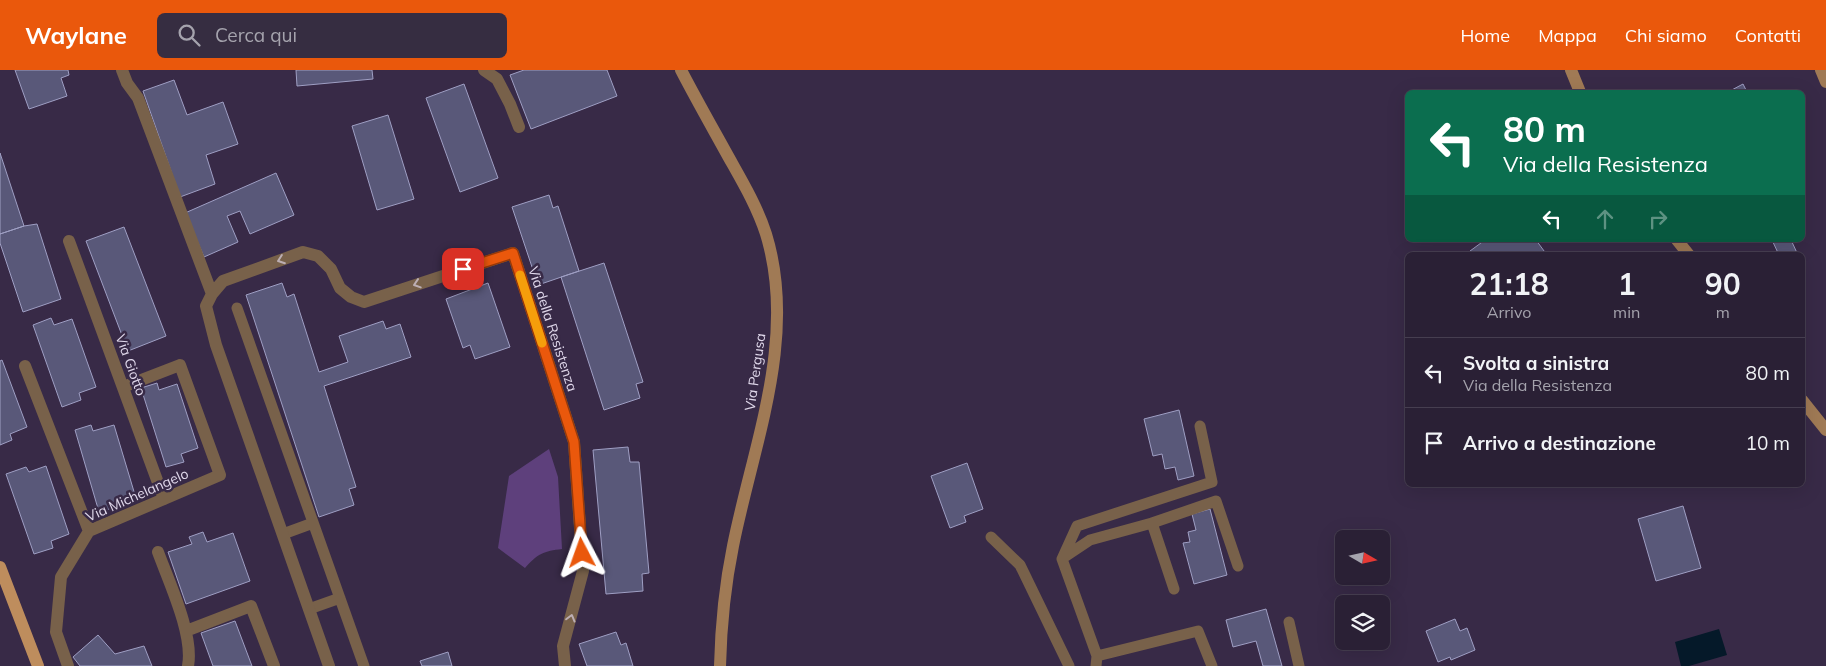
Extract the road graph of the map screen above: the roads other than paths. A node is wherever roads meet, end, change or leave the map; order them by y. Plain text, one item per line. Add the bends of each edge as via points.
1 (122, 70) edge
2 (484, 70) edge
3 (680, 70) edge
4 (1571, 70) edge
5 (1821, 70) edge
6 (1826, 82) edge
7 (1579, 90) edge
8 (519, 127) dead end
9 (69, 241) dead end
10 (1679, 242) edge
11 (1687, 252) edge
12 (212, 294) junction
13 (237, 308) dead end
14 (25, 366) dead end
15 (123, 387) junction
16 (1805, 404) edge
17 (1200, 426) dead end
18 (1826, 430) edge
19 (164, 499) junction
20 (313, 523) junction
21 (1152, 523) junction
22 (88, 531) junction
23 (283, 534) junction
24 (991, 536) dead end
25 (158, 552) dead end
26 (1062, 558) junction
27 (1238, 566) dead end
28 (0, 567) edge
29 (1174, 589) dead end
30 (340, 598) junction
31 (309, 609) junction
32 (1289, 622) dead end
33 (186, 631) junction
34 (1097, 661) edge
35 (38, 666) edge
36 (68, 666) edge
37 (188, 666) edge
38 (274, 666) edge
39 (329, 666) edge
40 (364, 666) edge
41 (565, 666) edge
42 (720, 666) edge
43 (1069, 666) edge
44 (1212, 666) edge
45 (1299, 666) edge

1 - 12 street via 138,98
2 - 8 street via 497,79
3 - 42 main road, Via Pergusa via 751,196 773,263 777,305 774,362 733,545 724,600
4 - 7 main road
5 - 6 main road
9 - 15 street, Via Giotto
10 - 11 main road
12 - 23 street via 206,306 216,345
41 -> 12 street, Via della Resistenza via 563,646 583,571 574,442 513,253 364,302 340,288 331,269 318,256 303,252 223,281
13 - 20 lane
14 - 22 street
15 - 19 street, Via Giotto
15 - 19 street, Via Michelangelo via 180,365 220,475
16 - 18 main road
17 - 26 lane via 1212,482 1077,526
19 - 22 street, Via Michelangelo
20 - 23 lane
20 - 30 lane
21 - 26 lane via 1090,540
21 - 27 lane via 1216,501
21 - 29 lane
22 - 36 street, Via Michelangelo via 61,577 56,632
23 - 31 street
24 - 43 lane via 1020,565
25 - 33 street
26 - 34 lane
28 - 35 main road
30 - 31 lane
30 - 40 lane
31 - 39 street
32 - 45 lane
33 - 37 street via 190,657
33 - 38 street via 252,606
34 - 44 lane via 1198,631

